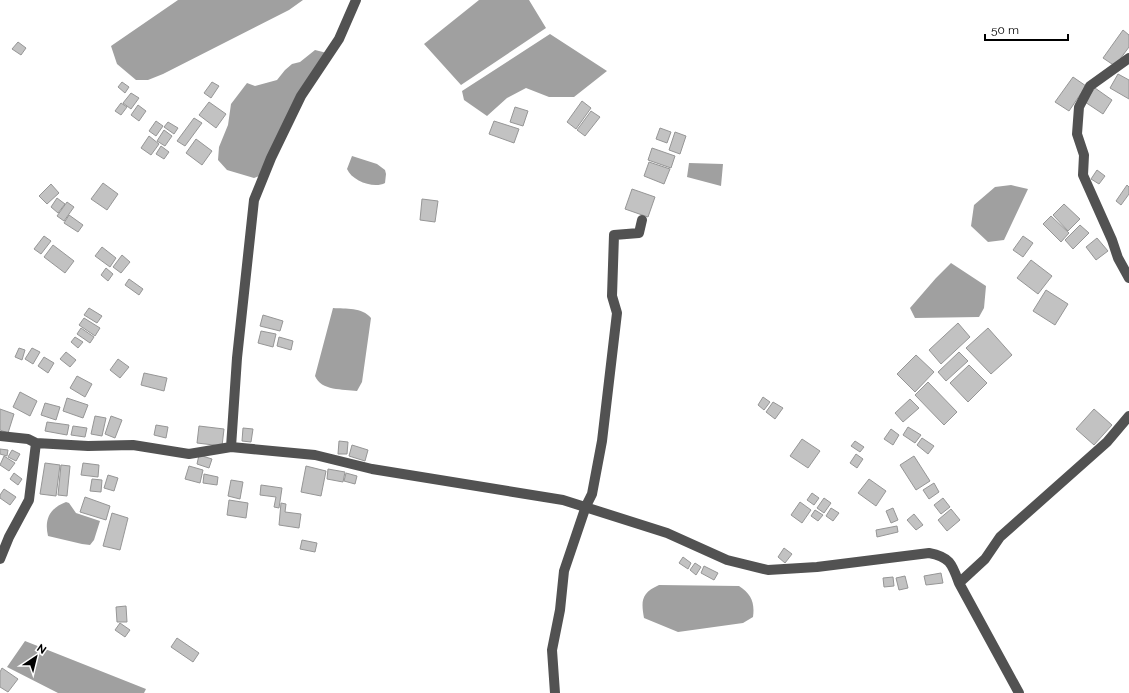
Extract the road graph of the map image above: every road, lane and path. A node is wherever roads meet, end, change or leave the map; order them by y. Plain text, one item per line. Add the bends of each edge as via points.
1 (356, 0) edge
2 (1129, 58) edge
3 (642, 220) dead end
4 (1129, 278) edge
5 (1129, 416) edge
6 (0, 436) edge
7 (36, 443) junction
8 (231, 447) junction
9 (586, 506) junction
10 (0, 559) edge
11 (960, 584) junction
12 (555, 693) edge
13 (1019, 693) edge

1 - 8 street via 339,39 301,96 254,200
2 - 4 street via 1090,86 1079,107 1077,134 1084,155 1083,175
3 - 9 street via 639,232 614,235 612,296 617,313 602,441 592,494
5 - 11 street via 1107,442 1000,537 984,559
6 - 7 street via 28,439
7 - 8 street via 133,445 189,454
7 - 10 street via 29,500
8 - 9 street via 315,455 372,469
9 - 11 street via 667,533 726,560 768,570 817,567 929,553 942,556 953,565
9 - 12 street via 564,571 552,650
11 - 13 street

